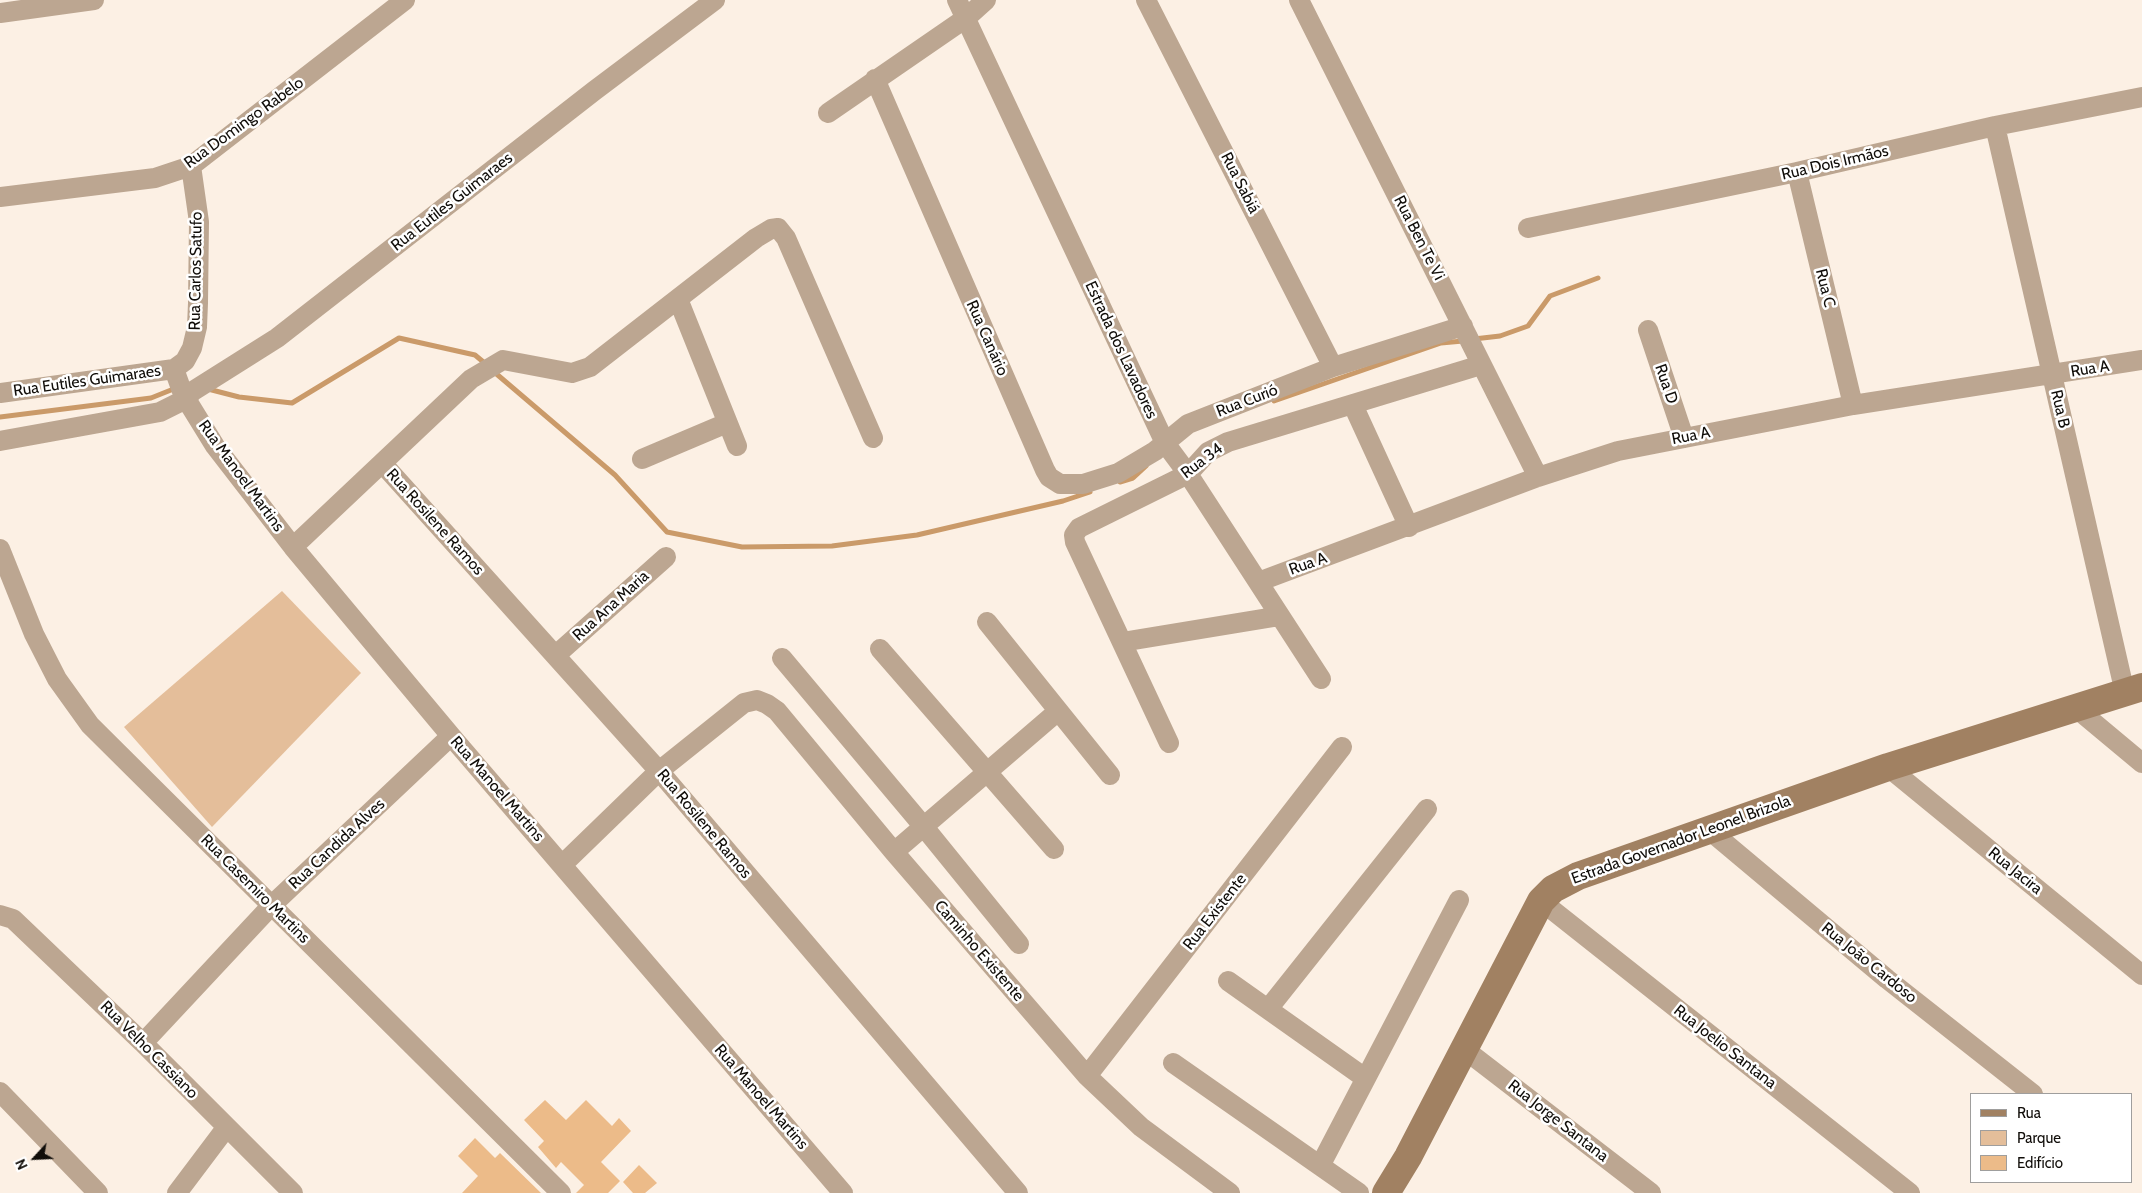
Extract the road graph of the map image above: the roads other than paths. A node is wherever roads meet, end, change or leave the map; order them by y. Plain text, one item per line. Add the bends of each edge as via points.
1 (94, 0) edge
2 (405, 0) edge
3 (715, 0) edge
4 (986, 0) edge
5 (1146, 0) edge
6 (1299, 0) edge
7 (961, 9) edge
8 (0, 13) edge
9 (875, 79) junction
10 (2142, 97) edge
11 (828, 113) dead end
12 (1995, 126) junction
13 (191, 166) junction
14 (1797, 172) junction
15 (0, 196) edge
16 (1528, 228) dead end
17 (678, 299) junction
18 (1465, 330) junction
19 (1648, 330) dead end
20 (1479, 360) junction
21 (2142, 360) edge
22 (1333, 367) junction
23 (175, 372) junction
24 (2053, 375) junction
25 (0, 393) edge
26 (187, 395) junction
27 (1353, 405) junction
28 (1853, 405) junction
29 (727, 423) junction
30 (873, 438) dead end
31 (1684, 438) junction
32 (0, 441) edge
33 (1166, 444) junction
34 (736, 446) dead end
35 (642, 460) dead end
36 (382, 463) junction
37 (1184, 469) junction
38 (1538, 477) junction
39 (1409, 527) junction
40 (293, 548) junction
41 (0, 549) edge
42 (666, 557) dead end
43 (1258, 582) junction
44 (1280, 616) junction
45 (986, 622) dead end
46 (1122, 642) junction
47 (880, 648) dead end
48 (556, 655) junction
49 (782, 658) dead end
50 (1321, 680) dead end
51 (2134, 690) edge
52 (2076, 708) junction
53 (1058, 712) junction
54 (451, 736) junction
55 (1169, 744) dead end
56 (1342, 747) dead end
57 (2142, 763) edge
58 (1888, 767) junction
59 (659, 771) junction
60 (987, 771) junction
61 (1110, 775) dead end
62 (1427, 809) dead end
63 (924, 826) junction
64 (1708, 829) junction
65 (1054, 849) dead end
66 (894, 852) junction
67 (562, 865) junction
68 (1458, 900) dead end
69 (1541, 901) junction
70 (272, 905) junction
71 (0, 915) edge
72 (1019, 944) dead end
73 (2142, 975) edge
74 (1228, 982) dead end
75 (1268, 1009) junction
76 (143, 1043) junction
77 (1464, 1049) junction
78 (1173, 1063) dead end
79 (1087, 1076) junction
80 (1365, 1078) junction
81 (0, 1092) edge
82 (2032, 1093) edge
83 (226, 1128) junction
84 (1320, 1166) junction
85 (1221, 1191) edge
86 (98, 1193) edge
87 (177, 1193) edge
88 (293, 1193) edge
89 (561, 1193) edge
90 (843, 1193) edge
91 (1018, 1193) edge
92 (1358, 1193) edge
93 (1386, 1193) edge
94 (1651, 1193) edge
95 (1910, 1193) edge

1 - 8 street
2 - 13 street, Rua Domingo Rabelo
3 - 26 street, Rua Eutiles Guimaraes via 277,338
4 - 7 street
5 - 22 street, Rua Sabiá
6 - 18 street, Rua Ben Te Vi
7 - 9 street
7 - 33 street, Estrada dos Lavadores
9 - 11 street
9 - 33 street, Rua Canário via 1049,477 1060,484 1083,484 1133,465
10 - 12 street, Rua Dois Irmãos
12 - 14 street, Rua Dois Irmãos
12 - 24 street, Rua B
13 - 15 street, Rua Domingo Rabelo via 155,178
13 - 23 street, Rua Carlos Satufo via 199,222 197,327 185,361
14 - 16 street, Rua Dois Irmãos
14 - 28 street, Rua C
17 - 29 street
17 - 30 street via 756,238 778,228 786,238
17 - 36 street via 582,371 549,370 503,360 471,379
18 - 20 street, Rua Ben Te Vi
18 - 22 street
19 - 31 street, Rua D
20 - 27 street, Rua 34
20 - 38 street, Rua Ben Te Vi
21 - 24 street, Rua A
22 - 33 street, Rua Curió via 1192,422
23 - 25 street, Rua Eutiles Guimaraes
23 - 26 street, Rua Manoel Martins
24 - 28 street, Rua A
24 - 51 street, Rua B
26 - 32 street, Rua Eutiles Guimaraes via 160,412
26 - 40 street, Rua Manoel Martins via 220,452
27 - 37 street, Rua 34 via 1228,442
27 - 39 street
28 - 31 street, Rua A
29 - 34 street
29 - 35 street
31 - 38 street, Rua A via 1618,451
33 - 37 street, Estrada dos Lavadores
36 - 40 street
36 - 48 street, Rua Rosilene Ramos
37 - 43 street, Estrada dos Lavadores
37 - 46 street, Rua 34 via 1076,531 1075,542
38 - 39 street, Rua A
39 - 43 street, Rua A
40 - 54 street, Rua Manoel Martins
41 - 70 street, Rua Casemiro Martins via 34,634 57,679 90,725
42 - 48 street, Rua Ana Maria
43 - 44 street, Estrada dos Lavadores
44 - 46 street
44 - 50 street, Estrada dos Lavadores
45 - 53 street
46 - 55 street, Rua 34
47 - 60 street
48 - 59 street, Rua Rosilene Ramos
49 - 63 street
51 - 52 main road, Estrada Governador Leonel Brizola
52 - 57 street
52 - 58 main road, Estrada Governador Leonel Brizola
53 - 60 street
53 - 61 street
54 - 67 street, Rua Manoel Martins
54 - 70 street, Rua Candida Alves
56 - 79 street, Rua Existente
58 - 64 main road, Estrada Governador Leonel Brizola
58 - 73 street, Rua Jacira
59 - 66 street, Caminho Existente via 744,703 757,700 777,711
59 - 67 street
59 - 91 street, Rua Rosilene Ramos
60 - 63 street
60 - 65 street
62 - 75 street
63 - 66 street
63 - 72 street
64 - 69 main road, Estrada Governador Leonel Brizola via 1578,876 1553,889
64 - 82 street, Rua João Cardoso via 1887,979
66 - 79 street, Caminho Existente
67 - 90 street, Rua Manoel Martins
68 - 80 street
69 - 77 main road, Estrada Governador Leonel Brizola
69 - 95 street, Rua Joelio Santana
70 - 76 street, Rua Candida Alves
70 - 89 street, Rua Casemiro Martins
71 - 76 street, Rua Velho Cassiano via 13,919
74 - 75 street
75 - 80 street
76 - 83 street, Rua Velho Cassiano
77 - 93 main road, Estrada Governador Leonel Brizola
77 - 94 street, Rua Jorge Santana
78 - 84 street
79 - 85 street, Caminho Existente via 1141,1127
80 - 84 street
81 - 86 street
83 - 87 street
83 - 88 street, Rua Velho Cassiano
84 - 92 street

